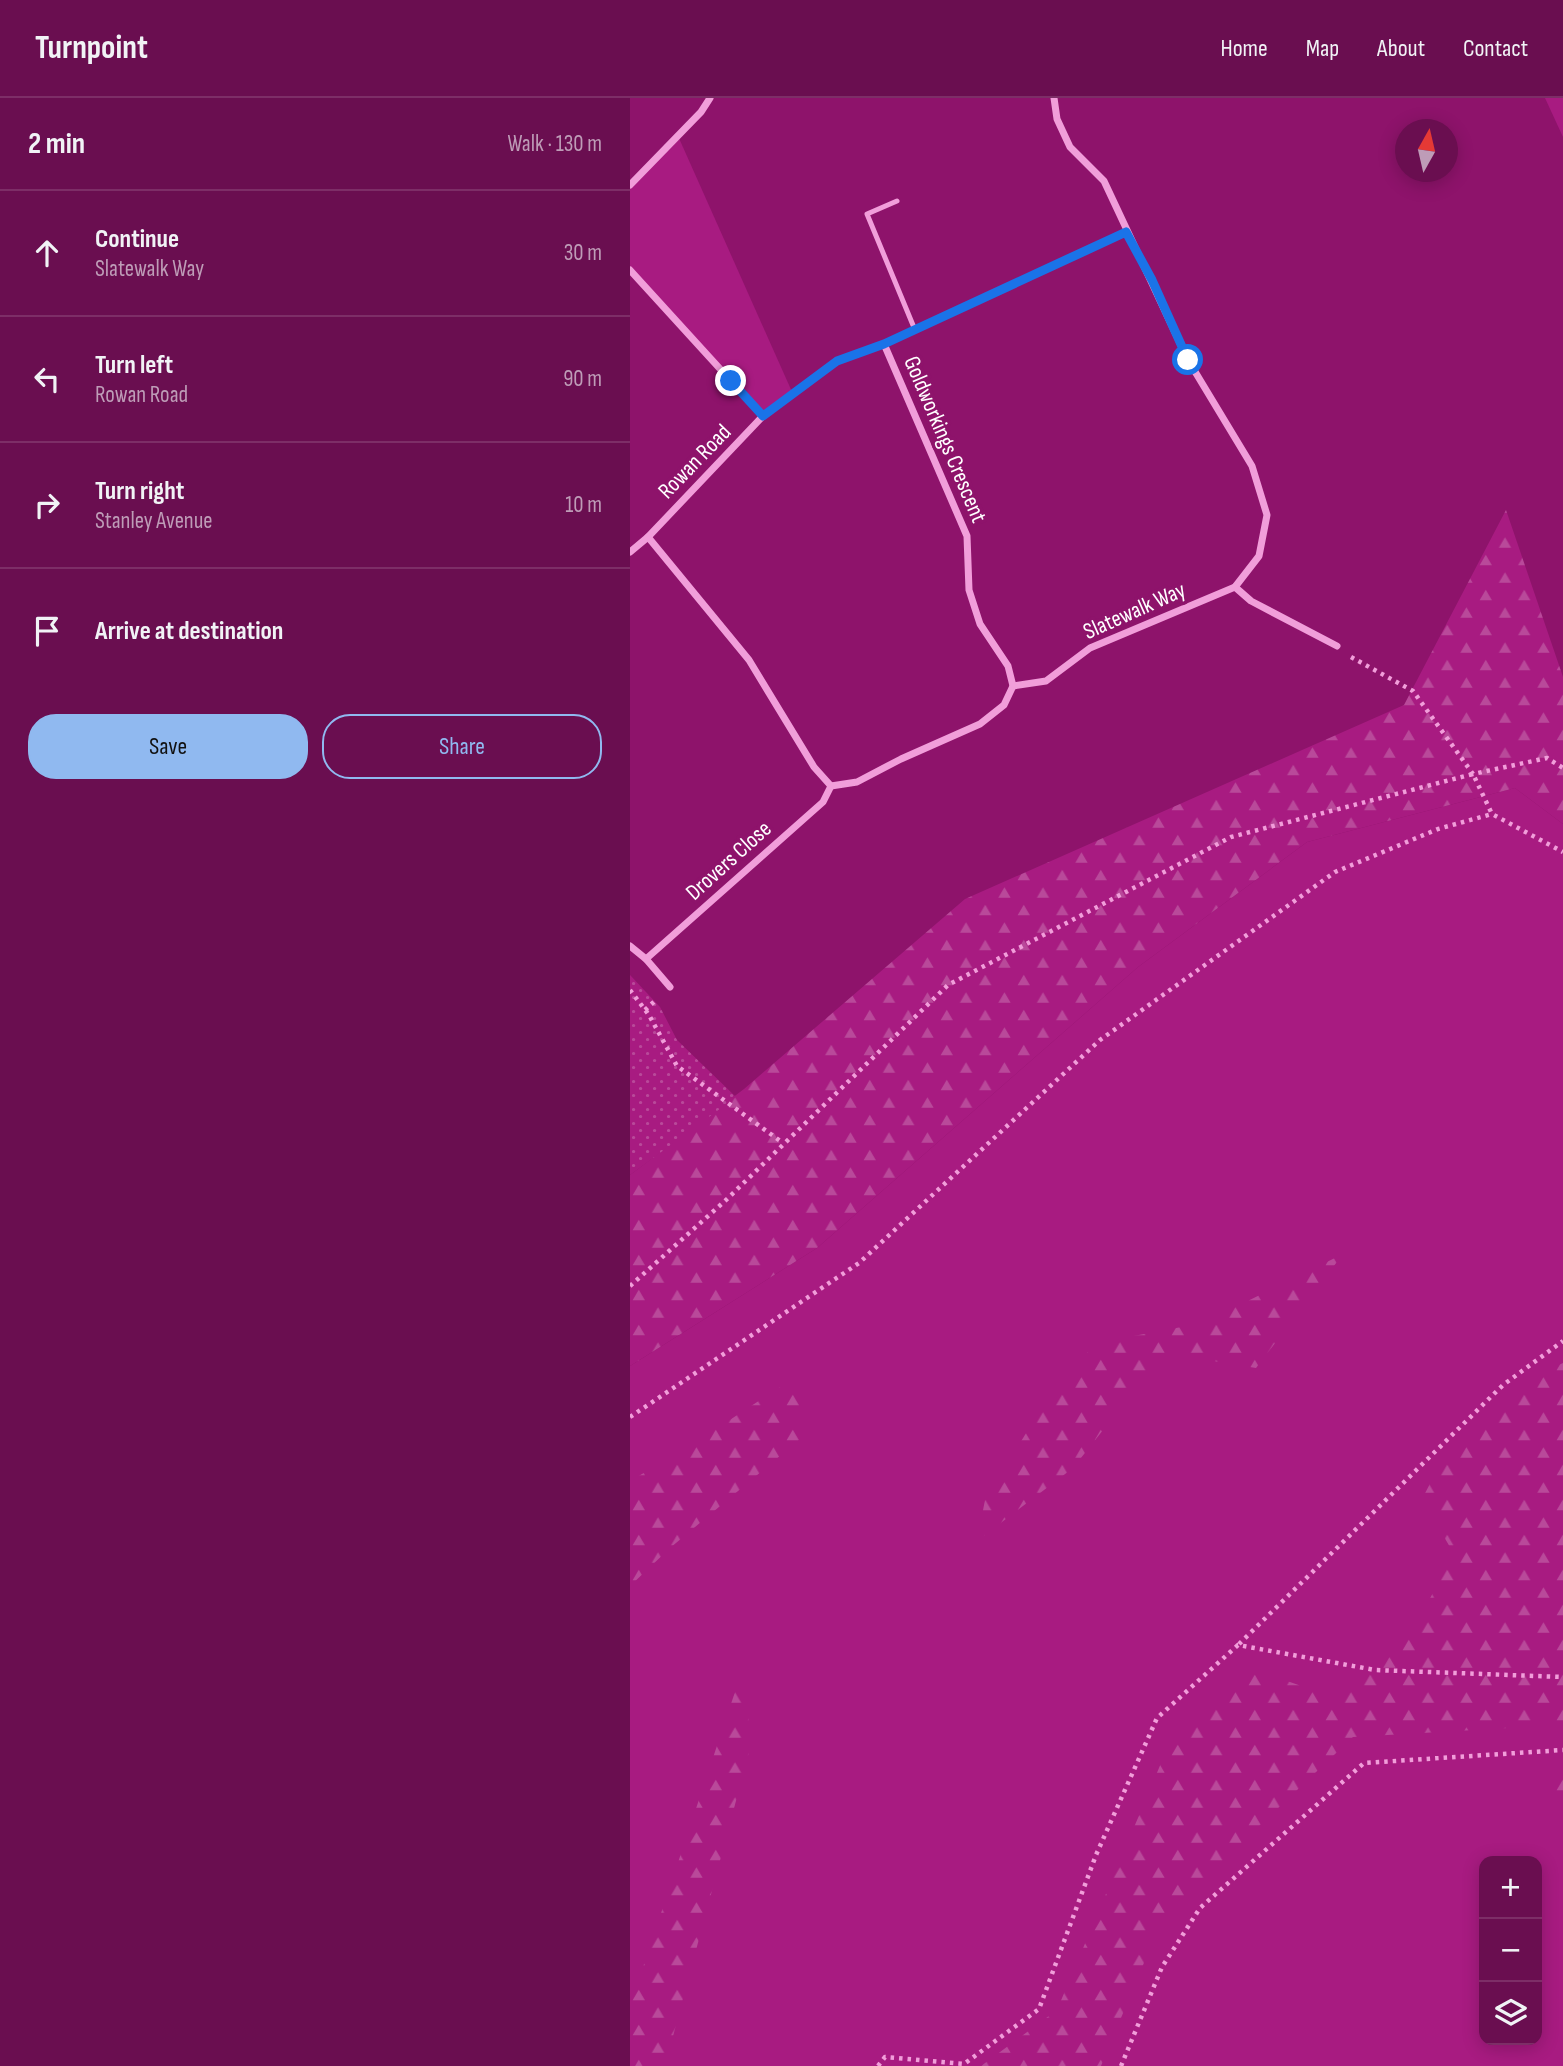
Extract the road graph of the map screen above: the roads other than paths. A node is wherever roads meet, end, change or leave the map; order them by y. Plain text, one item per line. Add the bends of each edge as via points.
1 (710, 98) edge
2 (1054, 98) edge
3 (630, 185) edge
4 (897, 201) dead end
5 (1126, 232) junction
6 (630, 270) edge
7 (915, 330) junction
8 (884, 344) junction
9 (763, 416) junction
10 (648, 537) junction
11 (630, 552) edge
12 (1235, 587) junction
13 (1337, 646) road end
14 (1013, 687) junction
15 (831, 786) junction
16 (630, 946) edge
17 (646, 959) junction
18 (670, 988) dead end

1 - 3 street
2 - 5 street, Slatewalk Way via 1057,119 1070,147 1104,181
4 - 7 lane via 867,214
5 - 7 street, Rowan Road
5 - 12 street, Slatewalk Way via 1188,360 1252,466 1267,515 1259,556
6 - 9 street
7 - 8 street, Rowan Road
8 - 9 street, Rowan Road via 837,361
8 - 14 street, Goldworkings Crescent via 967,536 969,590 980,624 1008,666
9 - 10 street, Rowan Road
10 - 11 street, Rowan Road
10 - 15 street via 748,660 814,767
12 - 13 street via 1251,601
12 - 14 street, Slatewalk Way via 1090,648 1046,681
14 - 15 street via 1004,705 980,724 856,782
15 - 17 street, Drovers Close via 822,802
16 - 17 street
17 - 18 street

